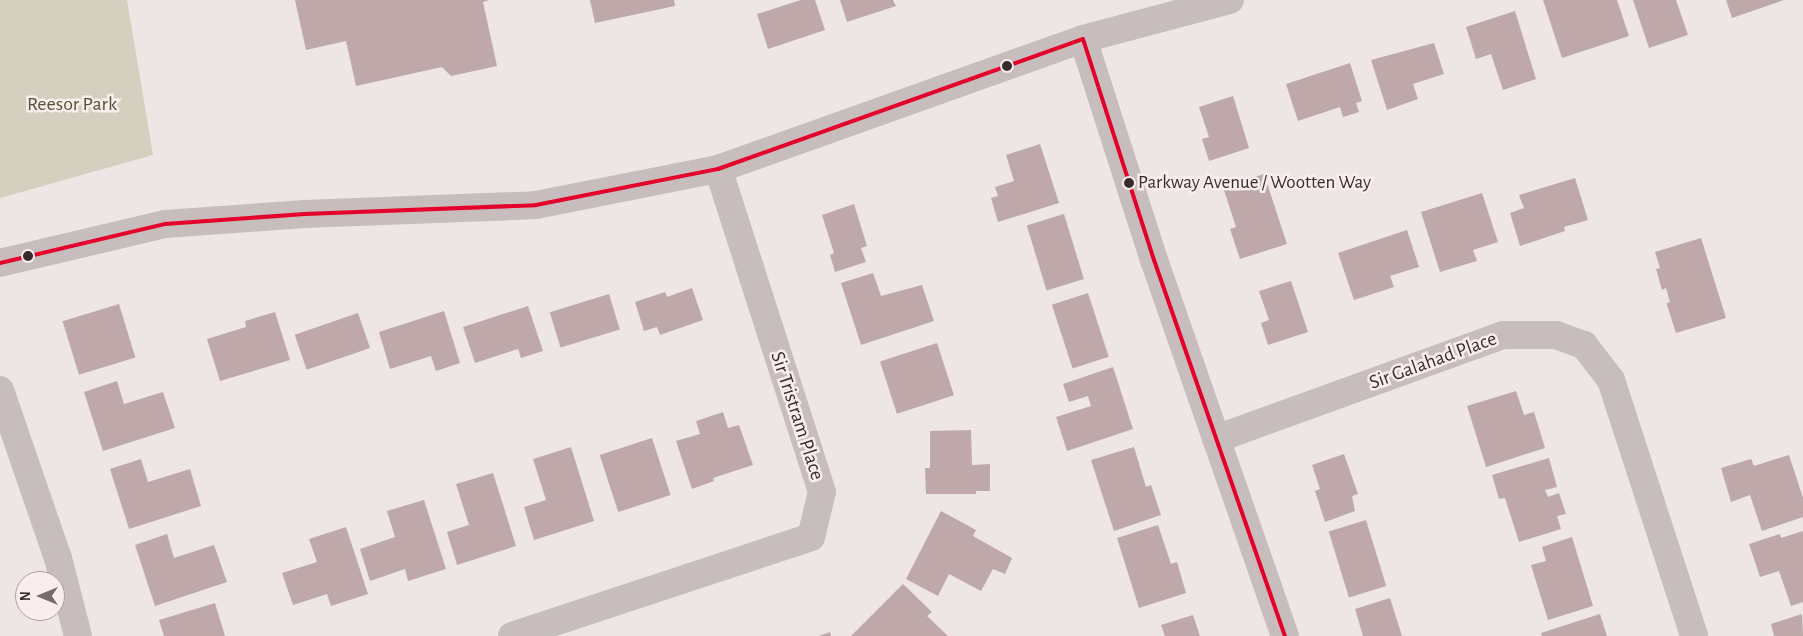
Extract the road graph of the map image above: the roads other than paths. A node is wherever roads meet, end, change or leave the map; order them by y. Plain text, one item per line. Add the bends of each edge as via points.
1 (1230, 0) edge
2 (1084, 40) junction
3 (718, 169) junction
4 (0, 263) edge
5 (0, 390) edge
6 (1216, 439) junction
7 (78, 636) edge
8 (512, 636) edge
9 (1284, 636) edge
10 (1694, 636) edge

1 - 2 street
2 - 3 street
2 - 6 street via 1154,260
3 - 4 street via 536,204 165,224
3 - 8 street, Sir Tristram Place via 822,492 811,537
5 - 7 street via 58,558
6 - 9 street
6 - 10 street, Sir Galahad Place via 1503,335 1556,335 1584,345 1611,380

